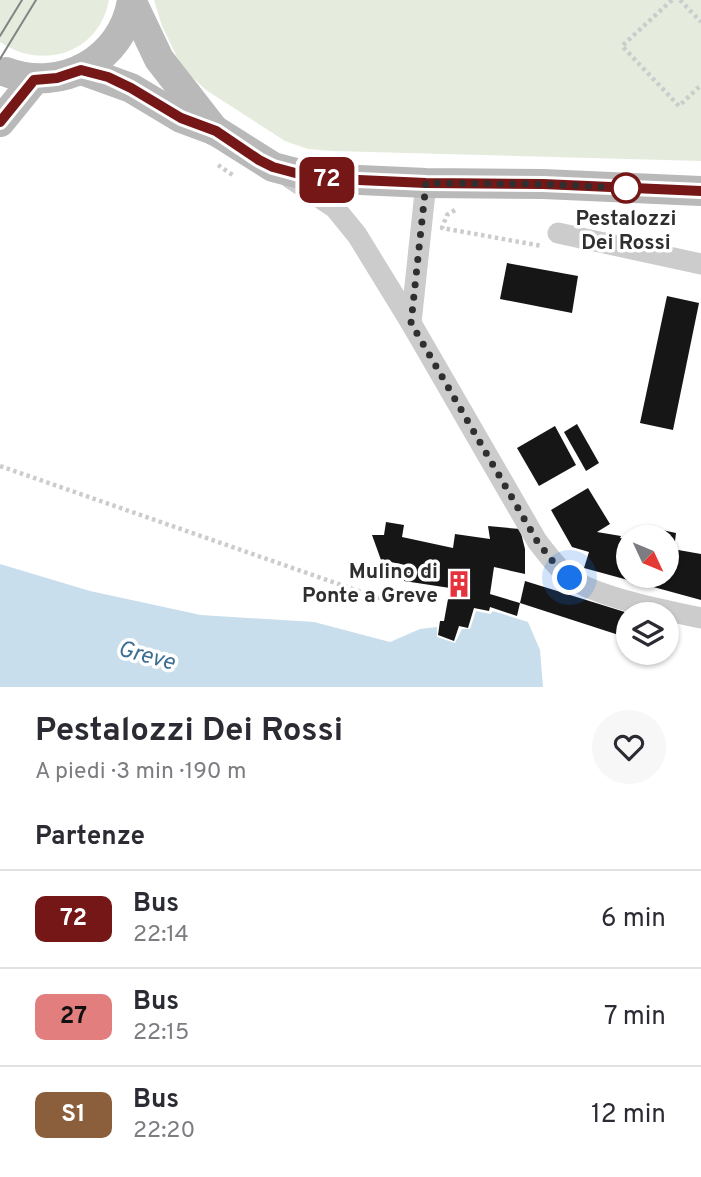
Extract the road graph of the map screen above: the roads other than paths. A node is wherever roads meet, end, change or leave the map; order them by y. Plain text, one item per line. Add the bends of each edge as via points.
1 (132, 1) edge
2 (81, 70) junction
3 (6, 72) dead end
4 (34, 80) junction
5 (0, 122) edge
6 (216, 131) junction
7 (273, 167) junction
8 (426, 183) junction
9 (701, 191) edge
10 (558, 233) road end
11 (701, 264) edge
12 (411, 323) junction
13 (701, 618) edge

1 - 2 main road via 115,42
1 - 6 main road via 159,59
2 - 4 main road
2 - 6 main road via 131,88 181,118
3 - 4 main road
4 - 5 main road
6 - 7 main road
7 - 8 main road via 314,178
7 - 12 street via 335,208
8 - 9 main road
8 - 12 street
10 - 11 street
12 - 13 street via 537,541 558,568 601,593

